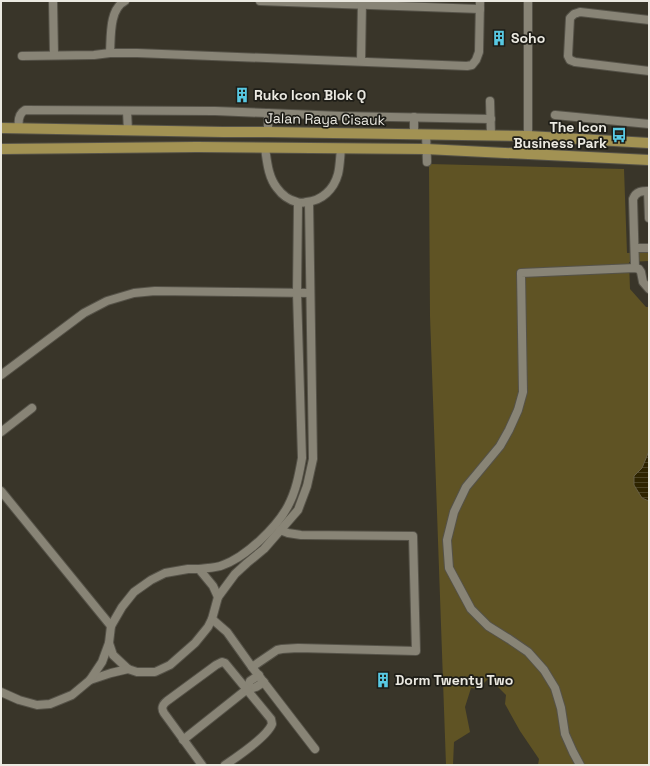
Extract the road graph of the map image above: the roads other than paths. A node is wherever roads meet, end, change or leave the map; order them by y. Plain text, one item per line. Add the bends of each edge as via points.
1 (53, 1) edge
2 (125, 1) edge
3 (260, 1) edge
4 (528, 1) edge
5 (362, 3) edge
6 (480, 5) edge
7 (649, 20) edge
8 (110, 53) junction
9 (54, 55) junction
10 (22, 56) dead end
11 (361, 61) junction
12 (649, 71) edge
13 (490, 101) dead end
14 (127, 111) junction
15 (268, 113) junction
16 (555, 115) dead end
17 (414, 118) junction
18 (491, 119) junction
19 (649, 124) edge
20 (1, 128) edge
21 (19, 128) junction
22 (128, 130) junction
23 (268, 132) junction
24 (426, 134) junction
25 (414, 135) junction
26 (491, 135) junction
27 (528, 136) junction
28 (649, 143) edge
29 (265, 148) junction
30 (1, 149) edge
31 (341, 149) junction
32 (426, 149) junction
33 (649, 160) edge
34 (427, 162) dead end
35 (648, 191) edge
36 (309, 202) junction
37 (298, 203) junction
38 (649, 218) edge
39 (635, 248) junction
40 (649, 248) edge
41 (635, 268) junction
42 (649, 289) edge
43 (298, 293) junction
44 (310, 293) junction
45 (1, 375) edge
46 (32, 408) dead end
47 (1, 432) edge
48 (1, 490) edge
49 (280, 530) junction
50 (198, 569) junction
51 (218, 596) junction
52 (212, 619) junction
53 (111, 626) junction
54 (109, 643) junction
55 (252, 667) junction
56 (128, 670) junction
57 (261, 678) junction
58 (90, 680) junction
59 (246, 690) junction
60 (1, 692) edge
61 (183, 740) junction
62 (315, 749) dead end
63 (202, 765) edge
64 (225, 765) edge
65 (580, 765) edge

1 - 9 street
2 - 8 street via 115,12 112,22
3 - 5 street
4 - 27 street
5 - 6 street
5 - 11 street
6 - 11 street via 479,52 472,65
7 - 12 street via 576,13 570,18 568,56 575,62
8 - 9 street
8 - 11 street
9 - 10 street
13 - 18 street
14 - 15 street
14 - 21 street via 25,110 19,117
14 - 22 street
15 - 17 street
15 - 23 street
16 - 19 street
17 - 18 street
17 - 25 street
18 - 26 street
20 - 21 main road, Jalan Raya Cisauk
21 - 22 main road, Jalan Raya Cisauk
22 - 23 main road, Jalan Raya Cisauk
23 - 25 main road, Jalan Raya Cisauk
24 - 25 main road, Jalan Raya Cisauk
24 - 26 main road, Jalan Raya Cisauk
24 - 32 street
26 - 27 main road, Jalan Raya Cisauk
27 - 28 main road, Jalan Raya Cisauk
29 - 30 main road, Jalan Raya Cisauk
29 - 31 main road, Jalan Raya Cisauk
29 - 37 street via 271,177 277,188 287,198
31 - 32 main road, Jalan Raya Cisauk
31 - 36 street via 338,173 332,187 323,197
32 - 33 main road, Jalan Raya Cisauk
32 - 34 street
35 - 38 street
35 - 39 street via 638,192 633,199
36 - 37 street
36 - 44 street
37 - 43 street
39 - 40 street
39 - 41 street
41 - 42 street via 639,269 643,282
41 - 65 street via 521,273 523,392 518,410 500,446 466,487 454,512 447,540 449,568 471,609 488,626 528,652 555,688 565,734
43 - 44 street
43 - 45 street via 155,290 108,300 84,313
43 - 50 street via 302,458 298,483 288,506 275,526 256,544 222,566
44 - 49 street via 313,459 298,510
46 - 47 street
48 - 53 street
49 - 51 street
49 - 55 street via 301,535 412,536 416,651 282,649 273,652
50 - 51 street
50 - 53 street via 165,573 151,580 134,592
51 - 52 street
52 - 55 street via 226,632
52 - 56 street via 196,643 170,665 155,672
53 - 54 street
54 - 56 street via 113,654
54 - 58 street via 102,662
55 - 57 street
56 - 58 street
57 - 59 street via 250,681
57 - 62 street
58 - 60 street via 72,695 50,704 37,705
59 - 61 street
59 - 61 street via 222,662 167,701 162,710
59 - 64 street via 271,719 272,724 260,739
61 - 63 street

